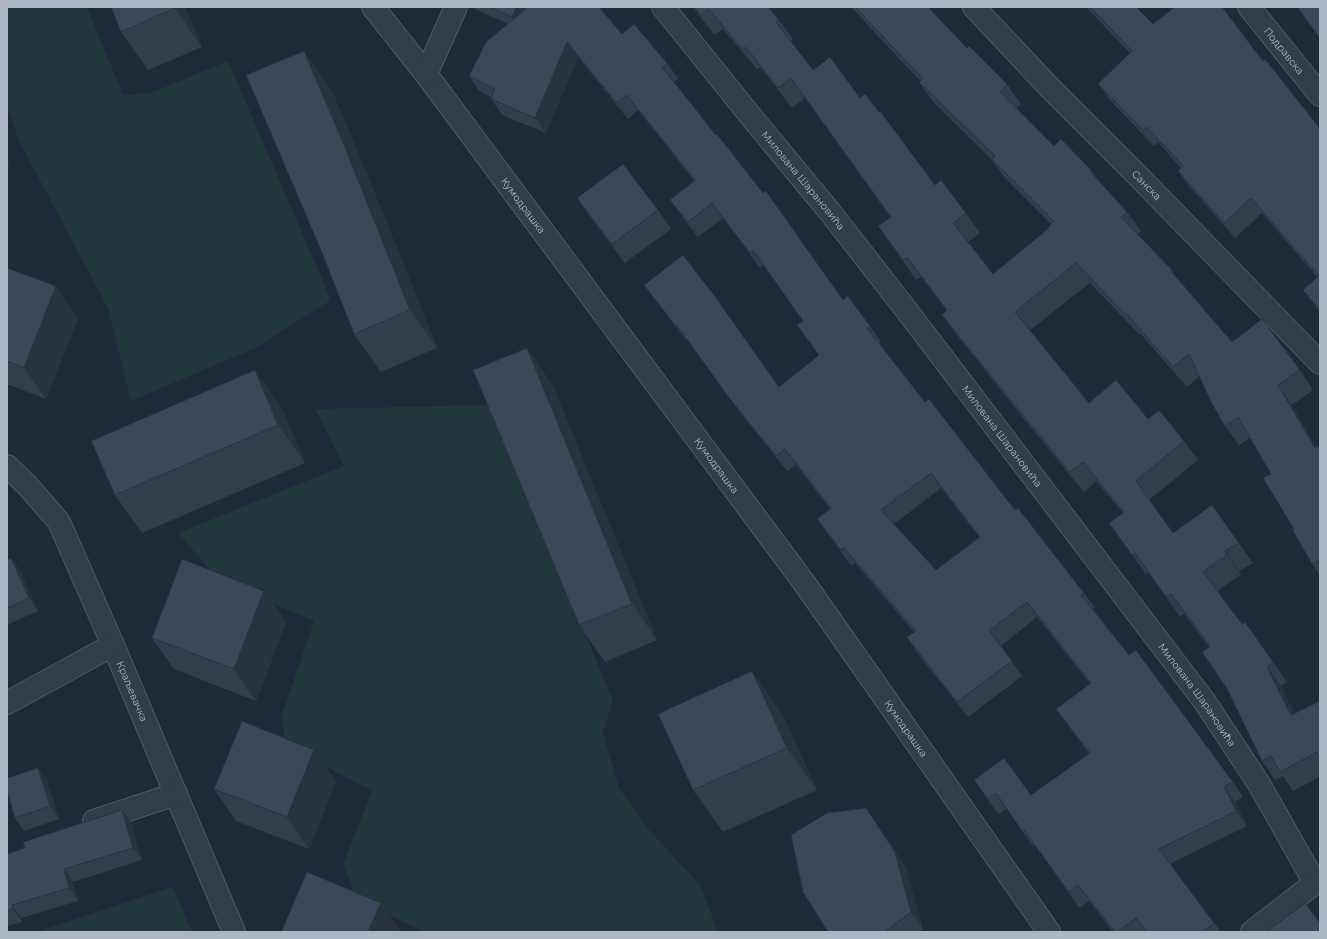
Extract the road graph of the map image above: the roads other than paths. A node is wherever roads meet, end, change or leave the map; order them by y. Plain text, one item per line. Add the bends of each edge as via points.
1 (373, 7) edge
2 (456, 7) edge
3 (663, 7) edge
4 (974, 7) edge
5 (1249, 7) edge
6 (426, 74) junction
7 (1320, 95) edge
8 (1320, 362) edge
9 (7, 466) edge
10 (113, 645) junction
11 (7, 703) edge
12 (176, 794) junction
13 (75, 827) edge
14 (1317, 881) edge
15 (234, 932) edge
16 (1049, 932) edge
17 (1252, 932) edge

1 - 6 street, Кумодрашка
2 - 6 street
3 - 14 street, Милована Шарановића via 830,212 1205,702 1259,784
4 - 8 street, Санска via 1049,88
5 - 7 street, Подравска
6 - 16 street, Кумодрашка via 805,584
9 - 10 street, Краљевачка via 59,522
10 - 11 street
10 - 12 street, Краљевачка
12 - 13 street
12 - 15 street, Краљевачка
14 - 17 street

